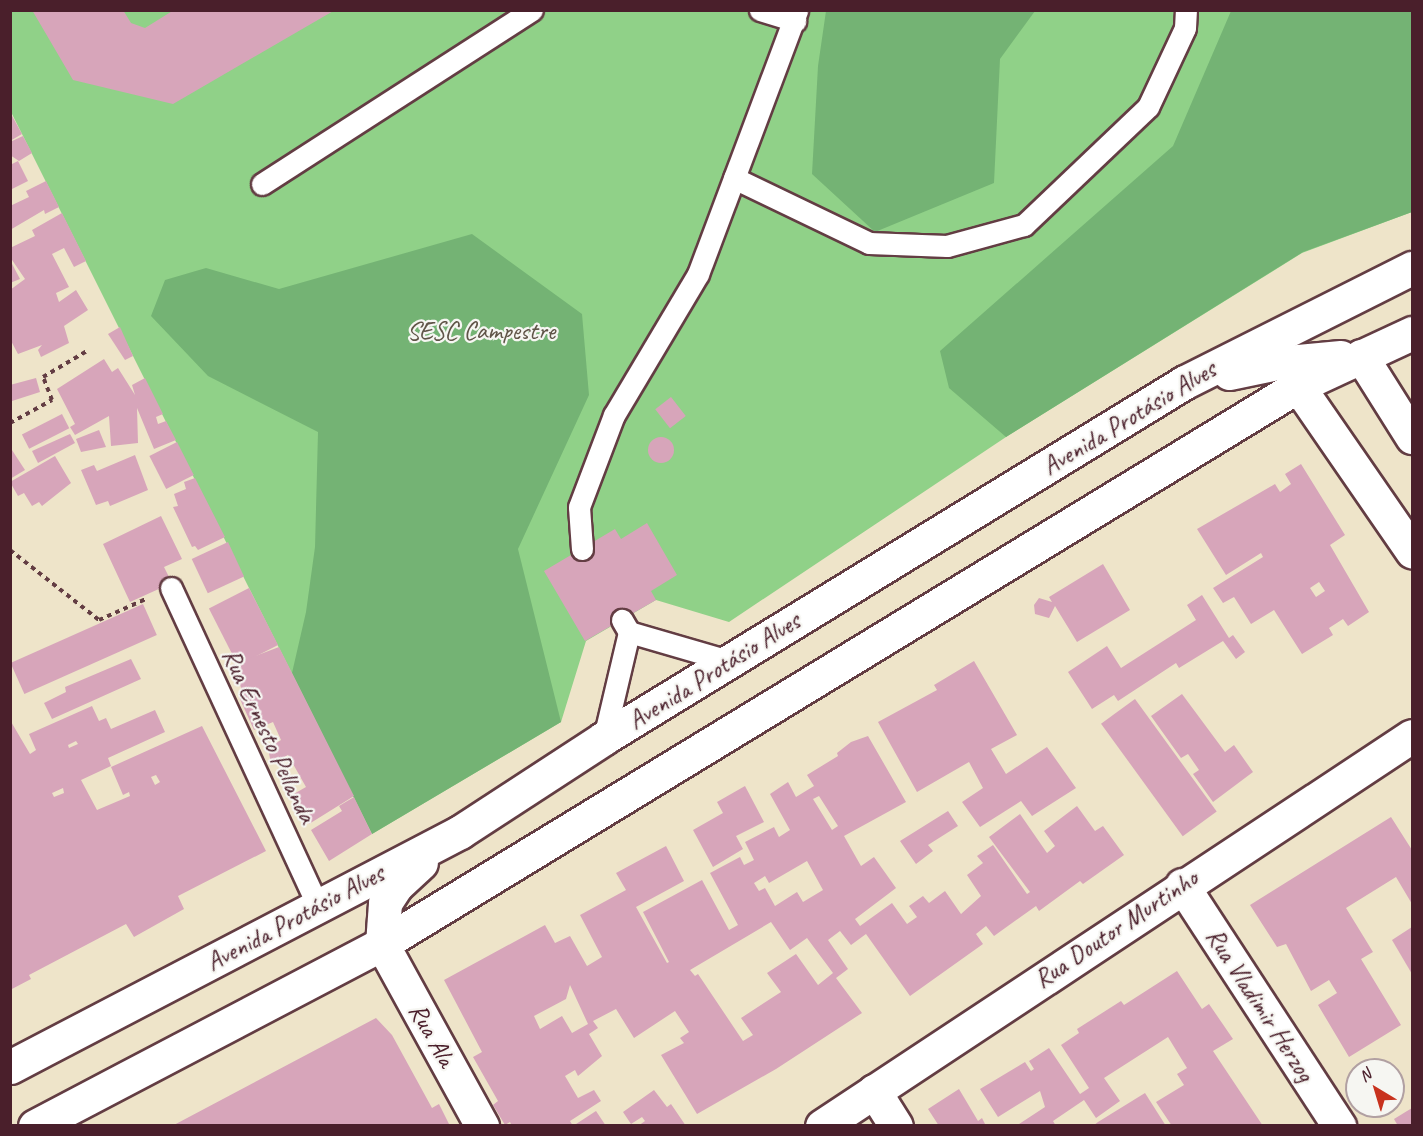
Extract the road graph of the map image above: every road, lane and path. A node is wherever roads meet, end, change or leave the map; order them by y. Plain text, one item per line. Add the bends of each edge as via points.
1 (532, 10) edge
2 (760, 10) edge
3 (1186, 10) edge
4 (796, 16) edge
5 (734, 178) junction
6 (262, 184) dead end
7 (1413, 268) edge
8 (1413, 333) edge
9 (87, 351) dead end
10 (1360, 356) junction
11 (1185, 382) junction
12 (1298, 386) junction
13 (10, 423) edge
14 (1413, 437) edge
15 (582, 549) dead end
16 (10, 550) edge
17 (1413, 551) edge
18 (171, 588) joint
19 (729, 661) junction
20 (1413, 736) edge
21 (604, 738) junction
22 (460, 832) junction
23 (1182, 885) junction
24 (318, 906) junction
25 (382, 944) junction
26 (10, 1067) edge
27 (874, 1091) junction
28 (35, 1125) edge
29 (482, 1125) edge
30 (822, 1125) edge
31 (896, 1125) edge
32 (1339, 1125) edge

1 - 6 lane
2 - 4 lane
3 - 5 lane via 1185,28 1148,107 1024,225 946,246 869,243
4 - 5 lane
5 - 15 lane via 698,274 615,416 579,507
7 - 11 main road, Avenida Protásio Alves
8 - 10 main road
9 - 13 path via 43,377 52,400
10 - 11 main road via 1276,363
10 - 12 main road
10 - 14 main road
11 - 19 main road, Avenida Protásio Alves
12 - 17 main road
12 - 25 main road
16 - 18 path via 99,620
18 - 24 lane, Rua Ernesto Pellanda
19 - 21 main road, Avenida Protásio Alves
19 - 21 lane via 625,626
20 - 23 main road, Rua Doutor Murtinho
21 - 22 main road, Avenida Protásio Alves
22 - 24 main road, Avenida Protásio Alves
22 - 25 main road via 396,886 385,903
23 - 27 main road, Rua Doutor Murtinho
23 - 32 main road, Rua Vladimir Herzog
24 - 26 main road, Avenida Protásio Alves
25 - 28 main road
25 - 29 main road, Rua Ala
27 - 30 main road, Rua Doutor Murtinho
27 - 31 main road

